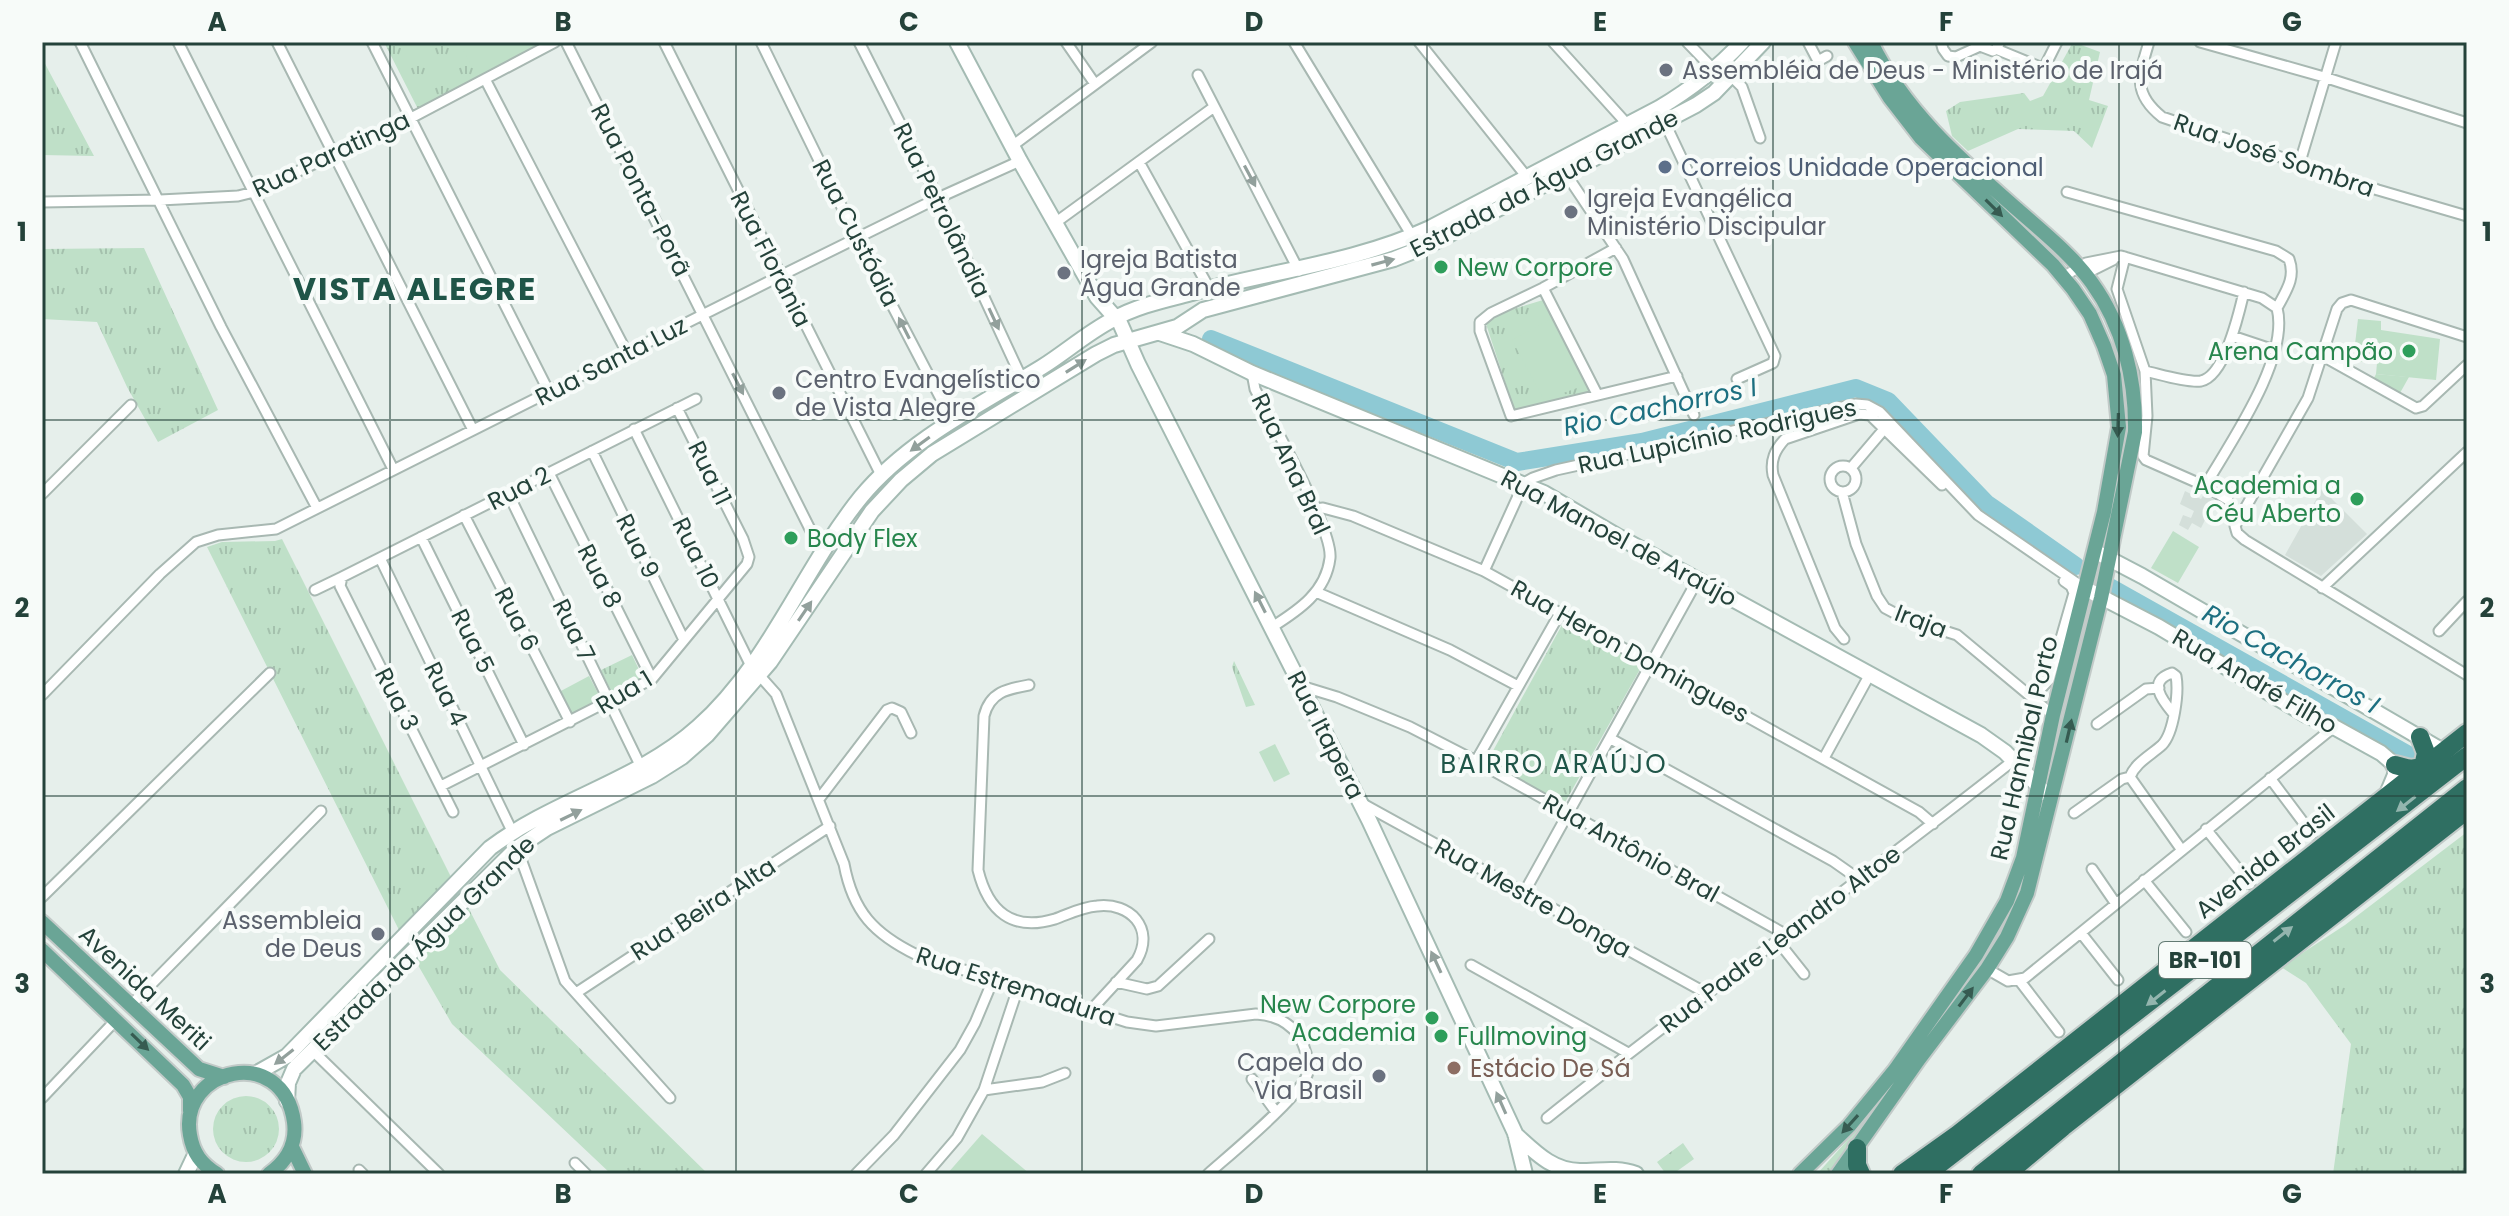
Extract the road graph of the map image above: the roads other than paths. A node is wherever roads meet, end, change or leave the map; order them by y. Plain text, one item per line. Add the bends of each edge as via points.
1 (80, 42) edge
2 (178, 42) edge
3 (277, 42) edge
4 (372, 42) edge
5 (555, 42) edge
6 (566, 42) edge
7 (664, 42) edge
8 (761, 42) edge
9 (859, 42) edge
10 (957, 42) edge
11 (1066, 42) edge
12 (1152, 42) edge
13 (1294, 42) edge
14 (1419, 42) edge
15 (1553, 42) edge
16 (1687, 42) edge
17 (1742, 42) edge
18 (1763, 42) edge
19 (1808, 42) edge
20 (1855, 42) edge
21 (1871, 42) edge
22 (1941, 42) edge
23 (2057, 42) edge
24 (2149, 42) edge
25 (2200, 42) edge
26 (2336, 42) edge
27 (1979, 44) edge
28 (1998, 46) edge
29 (1827, 56) dead end
30 (1715, 71) junction
31 (1198, 75) dead end
32 (1731, 76) junction
33 (2324, 77) junction
34 (485, 79) junction
35 (1095, 84) junction
36 (1214, 107) junction
37 (411, 118) junction
38 (1665, 123) junction
39 (2467, 123) edge
40 (1628, 125) junction
41 (1760, 138) dead end
42 (1012, 146) junction
43 (333, 156) junction
44 (1020, 161) junction
45 (1139, 162) junction
46 (2300, 162) junction
47 (1566, 174) junction
48 (1526, 176) junction
49 (254, 192) junction
50 (2067, 192) dead end
51 (938, 198) junction
52 (160, 200) junction
53 (42, 202) edge
54 (2467, 216) edge
55 (1055, 223) junction
56 (1412, 236) junction
57 (857, 238) junction
58 (1616, 248) junction
59 (2123, 256) junction
60 (1352, 262) junction
61 (2086, 267) junction
62 (780, 276) junction
63 (1301, 276) junction
64 (2063, 277) junction
65 (1209, 288) junction
66 (1543, 288) junction
67 (2244, 292) junction
68 (1097, 297) junction
69 (1169, 299) junction
70 (2277, 308) junction
71 (703, 314) junction
72 (1116, 317) junction
73 (1186, 322) junction
74 (1102, 325) junction
75 (1160, 333) junction
76 (2232, 336) junction
77 (2467, 337) edge
78 (1136, 339) junction
79 (1193, 344) junction
80 (2274, 350) junction
81 (627, 353) junction
82 (2321, 355) junction
83 (2467, 365) edge
84 (2145, 371) junction
85 (1252, 373) junction
86 (1677, 376) junction
87 (1022, 379) junction
88 (1737, 379) dead end
89 (549, 392) junction
90 (1597, 394) junction
91 (696, 399) dead end
92 (131, 405) dead end
93 (677, 408) junction
94 (1694, 415) dead end
95 (953, 422) junction
96 (1885, 428) junction
97 (634, 429) junction
98 (473, 430) junction
99 (592, 451) junction
100 (2467, 452) edge
101 (1851, 468) junction
102 (393, 469) junction
103 (549, 473) junction
104 (881, 475) junction
105 (1524, 483) junction
106 (2205, 486) junction
107 (1842, 492) junction
108 (508, 493) junction
109 (42, 494) edge
110 (2228, 500) dead end
111 (317, 508) junction
112 (1315, 509) junction
113 (464, 515) junction
114 (421, 537) junction
115 (743, 539) joint
116 (2094, 551) junction
117 (822, 553) junction
118 (380, 558) junction
119 (2110, 558) junction
120 (1484, 571) junction
121 (1698, 579) junction
122 (341, 581) junction
123 (2084, 588) junction
124 (2322, 588) junction
125 (315, 590) dead end
126 (1316, 592) junction
127 (2101, 598) junction
128 (718, 599) junction
129 (2467, 601) edge
130 (1560, 613) junction
131 (1272, 627) junction
132 (2439, 631) dead end
133 (1844, 639) dead end
134 (684, 640) junction
135 (1651, 664) junction
136 (756, 670) junction
137 (270, 673) dead end
138 (1870, 674) junction
139 (2467, 675) edge
140 (652, 679) junction
141 (1029, 685) dead end
142 (1301, 686) junction
143 (1518, 686) junction
144 (2159, 688) junction
145 (42, 695) edge
146 (2032, 698) junction
147 (609, 702) junction
148 (2173, 713) junction
149 (2053, 715) junction
150 (570, 722) junction
151 (2097, 724) dead end
152 (2334, 727) junction
153 (911, 733) dead end
154 (2467, 733) edge
155 (2420, 737) junction
156 (1611, 739) junction
157 (524, 745) junction
158 (2443, 751) junction
159 (2467, 756) edge
160 (1824, 758) junction
161 (1476, 761) junction
162 (481, 765) junction
163 (2019, 766) junction
164 (2397, 766) junction
165 (641, 767) junction
166 (2423, 767) junction
167 (2130, 777) junction
168 (2270, 778) junction
169 (2057, 780) junction
170 (2038, 781) junction
171 (441, 786) junction
172 (2467, 788) edge
173 (2387, 794) junction
174 (819, 799) junction
175 (2052, 799) junction
176 (1360, 803) junction
177 (2467, 810) edge
178 (321, 811) dead end
179 (453, 812) dead end
180 (1568, 813) junction
181 (2074, 813) dead end
182 (1933, 824) junction
183 (830, 826) junction
184 (2206, 829) junction
185 (512, 831) junction
186 (2312, 834) dead end
187 (517, 848) junction
188 (2181, 849) junction
189 (2092, 869) dead end
190 (1860, 880) junction
191 (2144, 880) junction
192 (2250, 884) dead end
193 (1525, 891) junction
194 (42, 897) edge
195 (2116, 904) junction
196 (42, 922) edge
197 (2186, 932) dead end
198 (2081, 933) junction
199 (1781, 937) junction
200 (1209, 939) dead end
201 (42, 950) edge
202 (1471, 965) dead end
203 (1987, 969) junction
204 (1804, 974) dead end
205 (993, 980) junction
206 (2019, 980) junction
207 (2118, 980) dead end
208 (1116, 982) junction
209 (1018, 988) junction
210 (576, 993) junction
211 (1706, 993) junction
212 (131, 1005) junction
213 (1091, 1010) junction
214 (116, 1020) junction
215 (2059, 1032) dead end
216 (2139, 1048) junction
217 (313, 1051) junction
218 (1628, 1053) junction
219 (1895, 1070) junction
220 (257, 1073) junction
221 (1065, 1073) dead end
222 (224, 1077) junction
223 (1252, 1079) dead end
224 (984, 1090) junction
225 (42, 1098) edge
226 (670, 1098) dead end
227 (287, 1101) junction
228 (2096, 1102) junction
229 (1884, 1111) junction
230 (1276, 1112) junction
231 (190, 1115) junction
232 (1982, 1115) junction
233 (1547, 1118) dead end
234 (1515, 1133) junction
235 (292, 1147) junction
236 (1857, 1148) junction
237 (195, 1155) junction
238 (575, 1163) dead end
239 (1935, 1168) edge
240 (186, 1174) edge
241 (217, 1174) edge
242 (269, 1174) edge
243 (305, 1174) edge
244 (439, 1174) edge
245 (586, 1174) edge
246 (856, 1174) edge
247 (926, 1174) edge
248 (1208, 1174) edge
249 (1525, 1174) edge
250 (1636, 1174) edge
251 (1800, 1174) edge
252 (1838, 1174) edge
253 (1861, 1174) edge
254 (1902, 1174) edge
255 (1981, 1174) edge
256 (2007, 1174) edge

1 - 52 street
2 - 49 street
3 - 43 street
4 - 37 street
5 - 34 street, Rua Paratinga
6 - 71 street, Rua Ponta-Porã
7 - 62 street, Rua Florânia
8 - 57 street, Rua Custódia
9 - 51 street, Rua Petrolândia
10 - 42 main road
11 - 35 street
12 - 35 street
13 - 56 street
14 - 48 street
15 - 40 street
16 - 30 street
17 - 30 main road, Estrada da Água Grande
18 - 32 main road, Estrada da Água Grande
19 - 29 street via 1818,61
20 -> 64 main road, Rua Hannibal Porto via 1921,138
21 - 61 main road, Rua Hannibal Porto via 1915,113
22 - 27 street via 1948,56 1956,57
23 - 28 street via 2040,67
24 - 46 street, Rua José Sombra via 2140,90 2162,117
25 - 33 street
26 - 33 street
27 - 28 street via 1993,51
30 - 40 main road, Estrada da Água Grande
31 - 36 street
32 - 38 main road, Estrada da Água Grande
32 - 41 street via 1742,87
33 - 39 street
33 - 46 street
34 - 37 street, Rua Paratinga
34 - 81 street
35 - 42 street
36 - 45 street
36 -> 63 street
37 - 43 street, Rua Paratinga
37 - 89 street
38 - 47 main road, Estrada da Água Grande
38 - 88 street via 1775,356 1773,363
40 - 48 main road, Estrada da Água Grande
42 - 44 main road
43 - 49 street, Rua Paratinga
43 - 98 street
44 - 51 street, Rua Santa Luz
44 - 55 main road
45 - 55 street
45 - 65 street
46 - 54 street, Rua José Sombra
47 - 58 street
60 -> 47 main road, Estrada da Água Grande via 1404,256
48 - 56 main road, Estrada da Água Grande
49 - 52 street, Rua Paratinga
49 - 102 street
50 - 70 street via 2284,254 2293,273
51 - 57 street, Rua Santa Luz
51 -> 87 street, Rua Petrolândia
52 - 53 street, Rua Paratinga
52 - 111 street
55 - 68 main road
56 - 60 main road, Estrada da Água Grande
57 - 62 street, Rua Santa Luz
95 -> 57 street, Rua Custódia
58 - 66 street
58 - 86 street
59 - 61 street
59 - 67 street
59 - 84 street via 2117,289
60 - 63 main road, Estrada da Água Grande
61 - 64 street
61 - 119 main road, Rua Hannibal Porto via 2128,362 2136,405 2132,457
62 - 71 street, Rua Santa Luz
62 - 104 street, Rua Florânia
63 - 65 main road, Estrada da Água Grande
63 - 73 main road, Estrada da Água Grande via 1203,310
64 -> 116 main road, Rua Hannibal Porto via 2090,314 2104,346 2119,407 2115,456
65 - 69 main road, Estrada da Água Grande
66 - 90 street
66 - 90 street via 1480,322 1511,416
67 - 70 street
67 - 76 street
68 - 72 main road, Rua Itapera
68 - 74 main road
69 - 72 main road, Estrada da Água Grande
69 - 73 main road
70 - 80 street
71 - 81 street, Rua Santa Luz
71 -> 117 street, Rua Ponta-Porã
72 - 74 main road, Estrada da Água Grande
72 - 78 main road, Rua Itapera
73 - 75 main road, Estrada da Água Grande
73 - 79 main road
74 - 78 main road via 1110,337
74 - 87 main road, Estrada da Água Grande
75 - 78 main road, Estrada da Água Grande
75 - 79 main road, Rua Manoel de Araújo
76 - 80 street
76 - 84 street via 2215,373 2203,380
77 - 82 street via 2351,300 2337,309
131 -> 78 main road, Rua Itapera via 1135,357
136 -> 78 main road, Estrada da Água Grande via 872,511 901,480 956,438 1096,354
79 - 85 main road, Rua Manoel de Araújo
80 - 106 street via 2249,413
81 - 89 street, Rua Santa Luz
82 - 83 street via 2416,408
82 - 124 street via 2308,398 2235,526 2241,537
84 - 106 street via 2143,456
85 - 105 main road, Rua Manoel de Araújo
85 - 112 street, Rua Ana Bral via 1255,389
86 - 90 street
86 - 94 street
87 - 95 main road, Estrada da Água Grande
89 - 98 street, Rua Santa Luz
91 - 93 street, Rua 2
92 - 109 street
93 - 97 street, Rua 2
93 - 115 street, Rua 11
95 -> 104 main road, Estrada da Água Grande
96 - 101 street
96 - 133 street via 1870,415 1859,414 1785,439 1773,459 1773,475
96 - 146 street via 1978,519 2071,586 2074,593 2049,680
97 - 99 street, Rua 2
97 - 128 street, Rua 10
98 - 102 street, Rua Santa Luz
99 - 103 street, Rua 2
99 - 134 street, Rua 9
100 - 124 street
101 - 107 street via 1856,480
101 - 107 street via 1840,466 1831,474 1832,485
102 - 111 street, Rua Santa Luz
103 - 108 street, Rua 2
103 - 140 street, Rua 8
104 - 117 main road, Estrada da Água Grande
105 - 120 street
105 - 121 main road, Rua Manoel de Araújo
105 - 123 street, Rua Lupicínio Rodrigues via 1556,470 1843,405 1867,405 1880,412 1978,515
106 - 110 street
107 - 146 street, Iraja via 1856,544 1885,608 1957,635
108 - 113 street, Rua 2
108 - 147 street, Rua 7
111 - 145 street, Rua Santa Luz via 276,529 196,542
112 - 120 street, Rua Heron Domingues via 1353,516
112 - 126 street, Rua Ana Bral via 1330,551
113 - 114 street, Rua 2
113 - 150 street, Rua 6
114 - 118 street, Rua 2
114 - 157 street, Rua 5
115 - 128 street, Rua 1 via 747,564
116 - 119 main road, Rua André Filho
116 - 123 main road, Rua Hannibal Porto
117 - 136 main road, Estrada da Água Grande
118 - 122 street, Rua 2
118 - 162 street, Rua 4
119 - 127 main road, Rua Hannibal Porto
119 - 155 main road, Rua André Filho
120 - 130 street, Rua Heron Domingues
121 - 135 street
121 - 138 main road, Rua Manoel de Araújo
122 - 125 street, Rua 2
122 - 171 street, Rua 3
123 - 127 main road, Rua André Filho
123 - 149 main road, Rua Hannibal Porto
124 - 139 street
126 - 131 street, Rua Ana Bral
126 - 143 street
127 - 152 main road, Rua André Filho
169 -> 127 main road, Rua Hannibal Porto
128 - 134 street, Rua 1
128 - 136 street, Rua 10
129 - 132 street
130 - 135 street, Rua Heron Domingues
130 - 143 street
131 - 142 main road, Rua Itapera
134 - 140 street, Rua 1
135 - 156 street
135 - 160 street, Rua Heron Domingues
136 - 165 main road, Estrada da Água Grande via 697,728
136 - 174 street, Rua Estremadura via 776,694
187 -> 136 main road, Estrada da Água Grande via 682,757 717,726
137 - 194 street
138 - 160 street
138 - 163 main road, Rua Manoel de Araújo via 1981,735
140 - 147 street, Rua 1
141 - 208 street via 993,697 984,716 978,870 982,886 994,907 1017,921 1033,924 1100,905 1134,917 1142,927 1142,950
142 - 161 street, Rua Antônio Bral via 1410,727
142 - 176 main road, Rua Itapera
143 - 161 street
144 - 148 street
144 - 148 street via 2166,674 2176,676
144 - 151 street via 2146,689
146 - 149 street, Iraja
147 - 150 street, Rua 1
147 - 165 street, Rua 7
148 - 167 street via 2168,737
149 - 170 main road, Rua Hannibal Porto
150 - 157 street, Rua 1
152 - 164 main road, Rua André Filho
152 - 168 street
153 - 174 street via 901,712 887,710
154 - 158 highway, Avenida Brasil / BR-101
155 - 158 main road, Rua André Filho
155 - 166 highway via 2426,753
156 - 180 street
156 - 190 street
157 - 162 street, Rua 1
158 - 166 highway, Avenida Brasil / BR-101
159 -> 239 highway, Avenida Brasil / BR-101
160 - 182 street, Rua Heron Domingues
161 - 180 street, Rua Antônio Bral
162 - 171 street, Rua 1
162 - 185 street, Rua 4
163 - 170 main road, Rua Manoel de Araújo
163 - 182 street, Rua Padre Leandro Altoe
164 - 166 highway
164 - 173 main road
165 - 185 main road, Estrada da Água Grande
166 - 173 highway, Avenida Brasil / BR-101
167 - 181 street
167 - 188 street
168 - 184 street
168 - 186 street
169 - 170 main road
169 - 175 main road, Rua Hannibal Porto
170 - 175 main road, Rua Manoel de Araújo
170 - 219 main road, Rua Hannibal Porto via 2023,858 2007,901
171 - 179 street, Rua 3
216 -> 172 highway, BR-101
173 - 232 highway, Avenida Brasil / BR-101
174 - 183 street, Rua Estremadura
175 - 203 main road, Rua Hannibal Porto via 2027,893
176 - 193 street, Rua Mestre Donga
234 -> 176 main road, Rua Itapera
177 - 228 highway, BR-101
178 - 212 street
180 - 193 street
180 - 199 street, Rua Antônio Bral
182 - 190 street, Rua Padre Leandro Altoe
183 - 205 street, Rua Estremadura via 848,886 877,931 917,955
183 - 210 street, Rua Beira Alta
184 - 188 street
184 - 192 street
185 -> 220 main road, Estrada da Água Grande via 287,1056
187 - 210 street via 565,981
187 - 217 main road, Estrada da Água Grande
188 - 191 street
189 - 195 street
190 - 199 street, Rua Padre Leandro Altoe
191 - 195 street
191 - 197 street
193 - 211 street, Rua Mestre Donga
195 - 198 street
196 - 212 main road, Avenida Meriti
198 - 206 street
198 - 207 street
199 - 204 street
199 - 211 street, Rua Padre Leandro Altoe
200 - 208 street via 1158,986 1147,989
201 - 214 main road, Avenida Meriti
202 - 218 street
203 - 206 street via 2003,980
229 -> 203 main road, Rua Hannibal Porto
205 - 209 street, Rua Estremadura
205 - 246 street via 960,1050 894,1135
206 - 215 street
208 - 213 street
209 - 213 street, Rua Estremadura
209 - 224 street
210 - 226 street
211 - 218 street, Rua Padre Leandro Altoe
212 - 222 main road, Avenida Meriti via 199,1069
213 - 230 street, Rua Estremadura via 1156,1026 1256,1014 1285,1022 1302,1040 1308,1071
214 - 225 street
214 -> 231 main road, Avenida Meriti via 183,1085 190,1097
216 - 228 highway
216 - 255 highway, BR-101
217 - 227 main road, Estrada da Água Grande via 289,1076
217 - 244 street
218 - 233 street, Rua Padre Leandro Altoe
219 - 229 main road via 1875,1099
219 -> 251 main road, Rua Hannibal Porto
220 - 222 main road
220 - 227 main road
221 - 224 street via 1042,1082
222 - 231 main road via 203,1090
223 - 230 street
224 - 247 street via 957,1138
227 - 235 main road via 294,1121
228 - 256 highway, BR-101
229 - 236 main road, Rua Hannibal Porto
230 - 248 street, Rua Estremadura
231 - 237 main road, Avenida Meriti
232 - 239 highway
232 - 254 highway, Avenida Brasil / BR-101
234 - 249 main road, Rua Itapera
234 - 250 main road, Rua Itapera via 1562,1168
235 - 242 main road
235 - 243 main road
236 - 252 main road, Rua Hannibal Porto
236 - 253 highway
237 - 240 main road
237 - 241 main road
238 - 245 street

